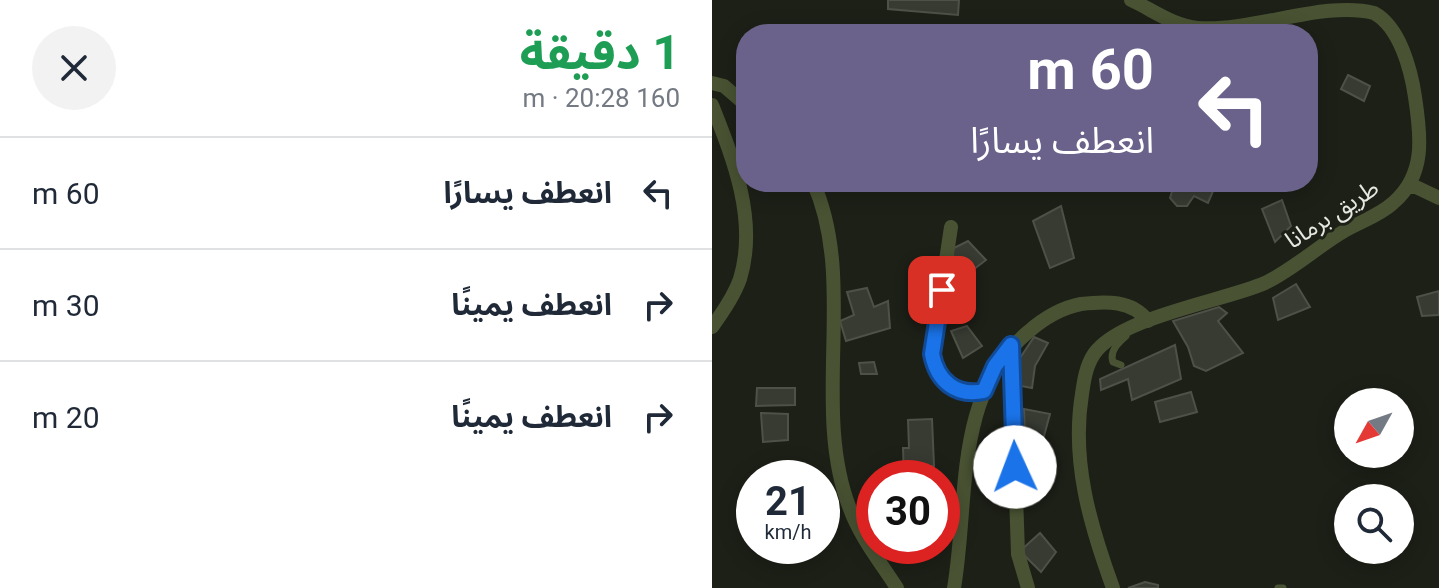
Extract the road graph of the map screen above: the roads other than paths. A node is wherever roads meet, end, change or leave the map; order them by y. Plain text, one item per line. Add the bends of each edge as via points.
1 (1131, 0) edge
2 (1179, 24) edge
3 (1243, 24) edge
4 (712, 83) edge
5 (736, 96) edge
6 (712, 105) edge
7 (736, 173) edge
8 (1408, 187) junction
9 (741, 192) edge
10 (816, 192) edge
11 (1439, 198) edge
12 (951, 227) dead end
13 (1148, 321) junction
14 (712, 327) edge
15 (1011, 345) junction
16 (1121, 365) dead end
17 (984, 391) junction
18 (897, 588) edge
19 (954, 588) edge
20 (1028, 588) edge
21 (1113, 588) edge

1 - 2 street, طريق برمانا
3 - 8 street, طريق برمانا via 1341,3 1377,14 1391,27 1415,92 1421,145
4 - 5 street
6 - 7 street
8 - 11 street
8 - 13 street, طريق برمانا via 1394,203 1263,284
9 - 14 street via 745,256 740,280
10 - 18 street via 830,244 832,397 841,477 858,527
12 - 17 street via 934,364 954,389
13 - 15 street via 1124,305 1074,306 1044,318
13 - 16 lane via 1115,347 1111,360
13 - 21 street, طريق برمانا via 1108,341 1094,355 1078,416 1083,489
15 - 17 street
15 - 20 street via 1018,554
17 - 19 street via 968,449

